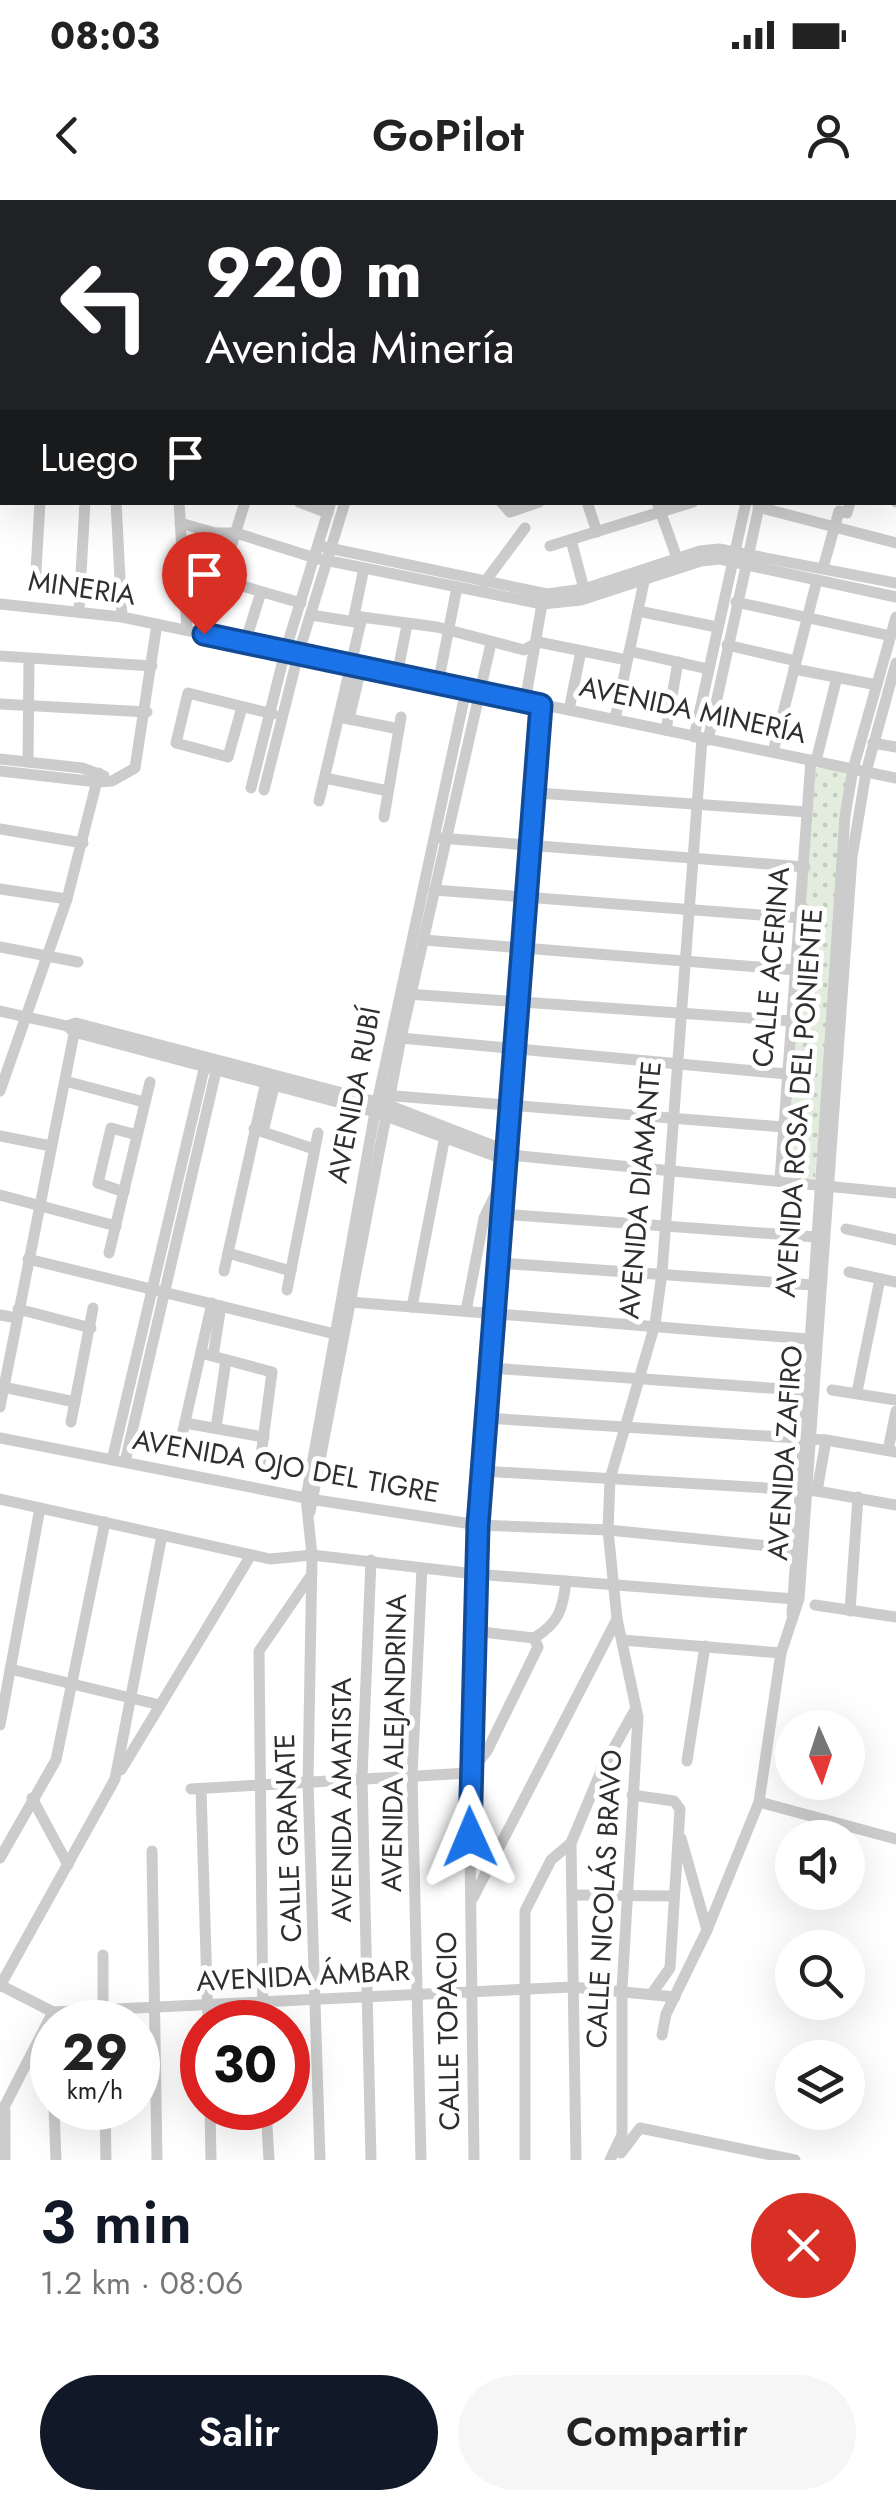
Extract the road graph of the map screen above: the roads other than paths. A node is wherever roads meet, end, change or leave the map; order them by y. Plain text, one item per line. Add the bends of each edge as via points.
1 (40, 505) edge
2 (85, 505) edge
3 (116, 505) edge
4 (179, 505) edge
5 (244, 505) edge
6 (344, 505) edge
7 (589, 505) edge
8 (755, 505) edge
9 (759, 505) edge
10 (844, 507) edge
11 (330, 508) edge
12 (659, 508) edge
13 (180, 523) junction
14 (836, 524) junction
15 (525, 528) dead end
16 (597, 532) junction
17 (236, 533) junction
18 (571, 540) junction
19 (896, 542) edge
20 (550, 546) dead end
21 (324, 553) junction
22 (738, 557) junction
23 (676, 558) junction
24 (364, 568) junction
25 (645, 574) junction
26 (820, 574) junction
27 (221, 580) junction
28 (484, 583) junction
29 (896, 583) edge
30 (457, 587) junction
31 (36, 588) dead end
32 (584, 588) junction
33 (261, 592) junction
34 (896, 597) edge
35 (736, 602) junction
36 (300, 603) junction
37 (0, 604) edge
38 (542, 604) junction
39 (79, 610) junction
40 (638, 611) junction
41 (311, 615) junction
42 (122, 616) junction
43 (808, 616) junction
44 (896, 617) edge
45 (359, 618) junction
46 (158, 624) junction
47 (407, 625) junction
48 (717, 626) junction
49 (186, 630) junction
50 (449, 630) junction
51 (204, 634) junction
52 (891, 636) junction
53 (491, 642) junction
54 (246, 643) junction
55 (536, 643) junction
56 (727, 645) junction
57 (581, 650) junction
58 (285, 652) junction
59 (0, 656) edge
60 (298, 656) junction
61 (628, 656) junction
62 (29, 658) junction
63 (678, 662) junction
64 (896, 663) edge
65 (795, 665) junction
66 (152, 666) junction
67 (356, 667) junction
68 (708, 669) junction
69 (396, 675) junction
70 (837, 677) junction
71 (438, 684) junction
72 (877, 685) junction
73 (472, 691) junction
74 (891, 700) edge
75 (526, 702) junction
76 (0, 704) edge
77 (541, 705) junction
78 (27, 706) junction
79 (569, 710) junction
80 (241, 711) junction
81 (147, 712) junction
82 (344, 718) junction
83 (615, 719) junction
84 (274, 720) junction
85 (666, 730) junction
86 (701, 738) junction
87 (873, 742) junction
88 (896, 748) edge
89 (772, 752) junction
90 (0, 760) edge
91 (814, 761) junction
92 (28, 762) junction
93 (0, 770) edge
94 (859, 770) junction
95 (98, 778) junction
96 (324, 778) junction
97 (896, 778) edge
98 (258, 789) dead end
99 (388, 791) junction
100 (537, 792) junction
101 (319, 801) dead end
102 (697, 804) junction
103 (807, 812) junction
104 (384, 816) dead end
105 (0, 829) edge
106 (439, 838) junction
107 (83, 843) junction
108 (534, 844) junction
109 (694, 859) junction
110 (805, 867) junction
111 (0, 889) edge
112 (434, 890) junction
113 (528, 897) junction
114 (67, 899) junction
115 (689, 908) junction
116 (801, 918) junction
117 (424, 940) junction
118 (0, 947) edge
119 (524, 948) junction
120 (46, 954) junction
121 (685, 958) junction
122 (78, 962) dead end
123 (796, 970) junction
124 (406, 994) junction
125 (521, 1003) junction
126 (0, 1011) edge
127 (682, 1013) junction
128 (26, 1015) junction
129 (792, 1022) junction
130 (72, 1027) junction
131 (402, 1038) junction
132 (516, 1052) junction
133 (211, 1064) junction
134 (677, 1064) junction
135 (787, 1074) junction
136 (271, 1079) junction
137 (65, 1081) junction
138 (1, 1082) edge
139 (150, 1082) dead end
140 (144, 1102) junction
141 (382, 1104) junction
142 (511, 1105) junction
143 (672, 1116) junction
144 (783, 1126) junction
145 (258, 1130) junction
146 (445, 1132) junction
147 (318, 1133) dead end
148 (137, 1135) junction
149 (0, 1136) edge
150 (51, 1146) junction
151 (314, 1149) junction
152 (505, 1156) junction
153 (671, 1174) junction
154 (780, 1179) junction
155 (504, 1180) junction
156 (825, 1183) junction
157 (124, 1192) junction
158 (896, 1193) edge
159 (0, 1195) edge
160 (38, 1204) junction
161 (362, 1214) junction
162 (502, 1214) junction
163 (666, 1224) junction
164 (116, 1226) junction
165 (846, 1229) dead end
166 (816, 1237) junction
167 (896, 1240) edge
168 (109, 1252) dead end
169 (228, 1253) junction
170 (28, 1259) junction
171 (499, 1263) junction
172 (224, 1270) dead end
173 (291, 1270) junction
174 (849, 1272) dead end
175 (662, 1273) junction
176 (880, 1279) junction
177 (896, 1282) edge
178 (812, 1286) junction
179 (158, 1290) junction
180 (288, 1290) dead end
181 (350, 1302) junction
182 (216, 1304) junction
183 (412, 1307) junction
184 (94, 1308) dead end
185 (466, 1311) junction
186 (496, 1313) junction
187 (0, 1314) edge
188 (18, 1314) junction
189 (655, 1324) junction
190 (91, 1328) junction
191 (339, 1335) junction
192 (808, 1339) junction
193 (207, 1355) junction
194 (226, 1360) junction
195 (491, 1368) junction
196 (3, 1373) edge
197 (639, 1378) junction
198 (4, 1387) junction
199 (832, 1390) dead end
200 (810, 1391) junction
201 (857, 1392) junction
202 (896, 1400) edge
203 (75, 1402) junction
204 (0, 1408) edge
205 (896, 1411) edge
206 (486, 1418) junction
207 (71, 1422) dead end
208 (185, 1423) junction
209 (624, 1426) junction
210 (216, 1428) junction
211 (264, 1437) junction
212 (0, 1438) edge
213 (807, 1440) junction
214 (826, 1440) junction
215 (180, 1444) dead end
216 (892, 1451) edge
217 (118, 1461) junction
218 (260, 1463) dead end
219 (482, 1471) junction
220 (610, 1479) junction
221 (807, 1492) junction
222 (858, 1496) junction
223 (0, 1499) edge
224 (310, 1503) junction
225 (896, 1505) edge
226 (40, 1508) junction
227 (105, 1522) junction
228 (478, 1525) junction
229 (608, 1530) junction
230 (162, 1535) junction
231 (799, 1549) junction
232 (251, 1555) junction
233 (312, 1556) junction
234 (370, 1560) junction
235 (422, 1568) junction
236 (312, 1574) junction
237 (476, 1574) junction
238 (566, 1582) junction
239 (614, 1584) junction
240 (795, 1599) junction
241 (814, 1605) dead end
242 (850, 1611) junction
243 (896, 1617) edge
244 (617, 1619) junction
245 (473, 1631) junction
246 (534, 1638) junction
247 (622, 1640) junction
248 (705, 1646) junction
249 (781, 1653) junction
250 (10, 1669) junction
251 (72, 1684) junction
252 (133, 1695) junction
253 (160, 1705) junction
254 (635, 1710) junction
255 (0, 1725) edge
256 (687, 1761) dead end
257 (469, 1772) junction
258 (412, 1774) junction
259 (362, 1777) junction
260 (115, 1779) junction
261 (308, 1782) junction
262 (258, 1785) junction
263 (632, 1795) junction
264 (32, 1798) junction
265 (758, 1802) junction
266 (678, 1830) junction
267 (896, 1840) edge
268 (571, 1843) junction
269 (152, 1851) dead end
270 (0, 1858) edge
271 (68, 1865) junction
272 (573, 1895) junction
273 (626, 1896) junction
274 (673, 1896) junction
275 (471, 1902) junction
276 (708, 1930) junction
277 (103, 1955) dead end
278 (0, 1985) edge
279 (572, 1988) junction
280 (522, 1989) junction
281 (472, 1990) junction
282 (622, 1990) junction
283 (653, 1992) junction
284 (419, 1996) junction
285 (675, 1996) junction
286 (366, 1997) junction
287 (103, 2000) edge
288 (154, 2000) edge
289 (208, 2000) edge
290 (262, 2000) edge
291 (310, 2000) edge
292 (318, 2000) junction
293 (30, 2003) edge
294 (662, 2035) dead end
295 (30, 2056) edge
296 (2, 2111) edge
297 (55, 2130) edge
298 (105, 2130) edge
299 (156, 2130) edge
300 (210, 2130) edge
301 (267, 2130) edge
302 (711, 2142) junction
303 (6, 2160) edge
304 (56, 2160) edge
305 (106, 2160) edge
306 (157, 2160) edge
307 (211, 2160) edge
308 (269, 2160) edge
309 (320, 2160) edge
310 (371, 2160) edge
311 (422, 2160) edge
312 (474, 2160) edge
313 (525, 2160) edge
314 (576, 2160) edge
315 (610, 2160) edge
316 (618, 2160) edge
317 (708, 2160) edge
318 (794, 2160) edge

1 - 31 street
2 - 39 street
3 - 42 street
4 - 13 street
5 - 17 street
6 - 21 street
7 - 16 street
8 - 22 street
9 - 14 street
10 - 14 street
11 - 21 street
12 - 16 street
12 - 23 street
13 - 17 street
13 - 49 street
14 - 19 street
14 - 26 street
15 - 28 street
16 - 18 street
17 - 21 street via 295,552
17 - 27 street
18 - 20 street
18 - 32 street
21 - 24 street
21 - 28 street
21 - 36 street
21 - 41 street
22 - 23 street via 700,551
22 - 25 street
22 - 26 street
22 - 35 street
22 - 48 street
23 - 25 street
24 - 30 street
24 - 45 street
25 - 32 street
25 - 38 street via 581,600
25 - 40 street
26 - 29 street
26 - 34 street
26 - 43 street
27 - 33 street
27 - 51 street
28 - 32 street via 548,594
30 - 38 street
30 - 50 street
33 - 36 street
33 - 54 street
35 - 43 street
35 - 56 street
36 - 58 street
37 - 39 street, MINERIA
38 - 55 street
39 - 42 street, MINERIA
40 - 48 street
40 - 61 street
41 - 45 street
41 - 60 street
42 - 46 street, MINERIA
43 - 52 street
43 - 65 street
44 - 52 street
45 - 47 street
45 - 67 street
46 - 49 street, AVENIDA MINERÍA
46 - 66 street
47 - 50 street
47 - 69 street
48 - 68 street
49 - 51 street, AVENIDA MINERÍA
50 - 53 street
50 - 71 street
51 - 54 street, AVENIDA MINERÍA
52 - 72 street
53 - 55 street via 526,650
53 - 73 street, AVENIDA RUBÍ
54 - 58 street, AVENIDA MINERÍA
55 - 57 street
55 - 75 street
56 - 65 street
56 - 86 street
57 - 61 street
57 - 79 street
58 - 60 street, AVENIDA MINERÍA
58 - 84 street
59 - 62 street
60 - 67 street, AVENIDA MINERÍA
60 - 84 street
61 - 63 street
61 - 83 street
62 - 66 street
62 - 78 street
63 - 68 street
63 - 85 street
64 - 74 street
65 - 70 street
65 - 89 street
66 - 81 street
67 - 69 street, AVENIDA MINERÍA
67 - 82 street
68 - 86 street
69 - 71 street, AVENIDA MINERÍA
70 - 72 street
70 - 91 street, CALLE ACERINA
71 - 73 street, AVENIDA MINERÍA
72 - 94 street
73 - 75 street, AVENIDA MINERÍA
73 - 106 street, AVENIDA RUBÍ
74 - 87 street
75 - 77 street, AVENIDA MINERÍA
76 - 78 street
77 - 79 street, AVENIDA MINERÍA
77 - 100 street, CALLE TOPACIO
78 - 81 street
78 - 92 street
79 - 83 street, AVENIDA MINERÍA
80 - 80 street via 186,694 176,743 228,757
80 - 84 street
81 - 95 street via 135,768 112,781
82 - 96 street
82 - 99 street via 400,723
83 - 85 street, AVENIDA MINERÍA
84 - 98 street
85 - 86 street, AVENIDA MINERÍA
86 - 89 street, AVENIDA MINERÍA
86 - 102 street, AVENIDA DIAMANTE
87 - 88 street
87 - 94 street
89 - 91 street, AVENIDA MINERÍA
90 - 92 street
91 - 94 street, AVENIDA MINERÍA
91 - 103 street, CALLE ACERINA
92 - 95 street
93 - 95 street
94 - 97 street, AVENIDA MINERÍA
94 - 156 street, AVENIDA ZAFIRO
95 - 107 street
96 - 99 street
96 - 101 street
99 - 104 street
100 - 102 street
100 - 108 street, CALLE TOPACIO
102 - 103 street
102 - 109 street, AVENIDA DIAMANTE
103 - 110 street, CALLE ACERINA
105 - 107 street
106 - 108 street
106 - 112 street, AVENIDA RUBÍ
106 - 124 street, AVENIDA RUBÍ
107 - 114 street
108 - 109 street
108 - 113 street, CALLE TOPACIO
109 - 110 street
109 - 115 street, AVENIDA DIAMANTE
110 - 116 street, CALLE ACERINA
111 - 114 street
112 - 113 street
112 - 117 street, AVENIDA RUBÍ
113 - 115 street
113 - 119 street, CALLE TOPACIO
114 - 120 street
115 - 116 street
115 - 121 street, AVENIDA DIAMANTE
116 - 123 street, CALLE ACERINA
117 - 119 street
117 - 124 street, AVENIDA RUBÍ
118 - 120 street
119 - 121 street
119 - 125 street, CALLE TOPACIO
120 - 122 street
120 - 128 street
121 - 123 street
121 - 127 street, AVENIDA DIAMANTE
123 - 129 street, CALLE ACERINA
124 - 125 street
124 - 131 street, AVENIDA RUBÍ
124 - 141 street, AVENIDA RUBÍ
125 - 127 street
125 - 132 street, CALLE TOPACIO
126 - 128 street
127 - 129 street
127 - 134 street, AVENIDA DIAMANTE
128 - 130 street
128 - 138 street
129 - 135 street, CALLE ACERINA
130 - 133 street
130 - 137 street
131 - 132 street
131 - 141 street, AVENIDA RUBÍ
132 - 134 street
132 - 142 street, CALLE TOPACIO
133 - 136 street
133 - 179 street
134 - 135 street
134 - 143 street, AVENIDA DIAMANTE
135 - 144 street, CALLE ACERINA
136 - 141 street
136 - 145 street
137 - 140 street
137 - 150 street
139 - 140 street
140 - 148 street
141 - 142 street
141 - 146 street
141 - 161 street, AVENIDA RUBÍ
142 - 143 street
142 - 152 street, CALLE TOPACIO
143 - 144 street
143 - 153 street, AVENIDA DIAMANTE
144 - 154 street, CALLE ACERINA
145 - 151 street
145 - 169 street
146 - 152 street
146 - 183 street
147 - 151 street
148 - 157 street
148 - 157 street via 111,1128 102,1165 98,1183
149 - 150 street
150 - 160 street
151 - 173 street
152 - 153 street
152 - 155 street, CALLE TOPACIO
153 - 154 street
153 - 163 street, AVENIDA DIAMANTE
154 - 156 street
155 - 162 street, CALLE TOPACIO
155 - 185 street via 484,1218
156 - 158 street
156 - 166 street, AVENIDA ROSA DEL PONIENTE
156 - 200 street, AVENIDA ZAFIRO
157 - 164 street
159 - 160 street
160 - 164 street
160 - 170 street
161 - 181 street, AVENIDA RUBÍ
161 - 191 street, AVENIDA RUBÍ
162 - 163 street
162 - 171 street, CALLE TOPACIO
163 - 166 street
163 - 175 street, AVENIDA DIAMANTE
164 - 168 street
165 - 167 street
166 - 178 street, AVENIDA ROSA DEL PONIENTE
169 - 172 street
169 - 173 street
170 - 179 street
170 - 188 street
171 - 175 street
171 - 186 street, CALLE TOPACIO
173 - 180 street
174 - 176 street
175 - 178 street
175 - 189 street, AVENIDA DIAMANTE
176 - 177 street
176 - 201 street
178 - 192 street, AVENIDA ROSA DEL PONIENTE
179 - 182 street
179 - 217 street
181 - 183 street
181 - 191 street, AVENIDA RUBÍ
182 - 191 street
182 - 193 street
183 - 185 street
184 - 190 street
185 - 186 street
186 - 189 street
186 - 195 street, CALLE TOPACIO
187 - 188 street
188 - 190 street
188 - 196 street
189 - 192 street
189 - 197 street, AVENIDA DIAMANTE
190 - 203 street
191 - 224 street, AVENIDA RUBÍ
192 - 200 street, AVENIDA ROSA DEL PONIENTE
193 - 194 street
193 - 208 street
194 - 210 street
194 - 211 street via 272,1372
195 - 197 street
195 - 206 street, CALLE TOPACIO
196 - 198 street
197 - 200 street
197 - 209 street, AVENIDA DIAMANTE
198 - 203 street
198 - 204 street
199 - 201 street
200 - 213 street, AVENIDA ZAFIRO
201 - 202 street
203 - 207 street
205 - 216 street
206 - 209 street
206 - 219 street, CALLE TOPACIO
208 - 210 street
208 - 215 street
209 - 213 street
209 - 220 street, AVENIDA DIAMANTE
210 - 211 street
211 - 218 street
212 - 217 street, AVENIDA OJO DEL TIGRE
213 - 214 street
213 - 221 street, AVENIDA ZAFIRO
214 - 216 street
214 - 221 street
217 - 224 street, AVENIDA OJO DEL TIGRE
219 - 220 street
219 - 228 street, CALLE TOPACIO
220 - 221 street
220 - 229 street, AVENIDA DIAMANTE
221 - 222 street
221 - 231 street, AVENIDA ZAFIRO
222 - 225 street
222 - 242 street
223 - 226 street
224 - 228 street, AVENIDA OJO DEL TIGRE
224 - 233 street, AVENIDA RUBÍ
226 - 227 street
226 - 250 street
227 - 230 street
227 - 251 street
228 - 229 street, AVENIDA OJO DEL TIGRE
228 - 237 street, CALLE TOPACIO
229 - 231 street, AVENIDA OJO DEL TIGRE
229 - 239 street, AVENIDA DIAMANTE
230 - 232 street
230 - 252 street
231 - 240 street, AVENIDA ZAFIRO
232 - 233 street
232 - 253 street
233 - 234 street
233 - 236 street, AVENIDA RUBÍ
234 - 235 street
234 - 259 street, AVENIDA AMATISTA
235 - 237 street
235 - 258 street, AVENIDA ALEJANDRINA
236 - 261 street, CALLE GRANATE
236 - 262 street via 260,1651
237 - 238 street
237 - 245 street, CALLE TOPACIO
238 - 239 street
238 - 246 street via 562,1613
239 - 240 street
239 - 244 street, AVENIDA DIAMANTE
240 - 249 street, AVENIDA ZAFIRO
241 - 242 street
242 - 243 street
244 - 247 street, AVENIDA DIAMANTE
244 - 275 street
245 - 246 street
245 - 257 street, CALLE TOPACIO
246 - 257 street via 538,1647
247 - 248 street
247 - 254 street, CALLE NICOLÁS BRAVO
248 - 249 street
248 - 256 street
249 - 265 street, AVENIDA ZAFIRO
250 - 251 street
250 - 255 street
251 - 252 street
251 - 264 street via 56,1760
252 - 253 street
252 - 260 street
253 - 260 street
254 - 263 street, CALLE NICOLÁS BRAVO
254 - 268 street
257 - 258 street
257 - 275 street, CALLE TOPACIO
258 - 259 street
258 - 284 street, AVENIDA ALEJANDRINA
259 - 261 street
259 - 286 street, AVENIDA AMATISTA
260 - 271 street
261 - 262 street
261 - 292 street, CALLE GRANATE
262 - 289 street via 196,1789
262 - 290 street
263 - 266 street via 678,1803
263 - 273 street, CALLE NICOLÁS BRAVO
264 - 270 street
264 - 271 street
265 - 267 street
265 - 276 street, AVENIDA ZAFIRO
266 - 274 street
266 - 276 street
268 - 272 street
268 - 280 street via 547,1866 525,1911
269 - 288 street
271 - 278 street
272 - 273 street
272 - 279 street
273 - 274 street
273 - 282 street, CALLE NICOLÁS BRAVO
274 - 283 street via 670,1968
275 - 281 street, CALLE TOPACIO
276 - 285 street, AVENIDA ZAFIRO
277 - 287 street
278 - 293 street
279 - 280 street, AVENIDA ÁMBAR
279 - 282 street, AVENIDA ÁMBAR
279 - 314 street
280 - 281 street, AVENIDA ÁMBAR
280 - 313 street
281 - 284 street, AVENIDA ÁMBAR
281 - 312 street, CALLE TOPACIO
282 - 283 street, AVENIDA ÁMBAR
282 - 315 street, CALLE NICOLÁS BRAVO via 622,2134
283 - 285 street, AVENIDA ÁMBAR
284 - 286 street, AVENIDA ÁMBAR
284 - 311 street, AVENIDA ALEJANDRINA
285 - 294 street, AVENIDA ZAFIRO
286 - 292 street, AVENIDA ÁMBAR
286 - 310 street, AVENIDA AMATISTA
291 - 292 street, AVENIDA ÁMBAR
292 - 309 street, CALLE GRANATE
295 - 296 street
296 - 303 street
297 - 304 street
298 - 305 street
299 - 306 street
300 - 307 street
301 - 308 street
302 - 316 street via 643,2128 630,2136
302 - 317 street
302 - 318 street

